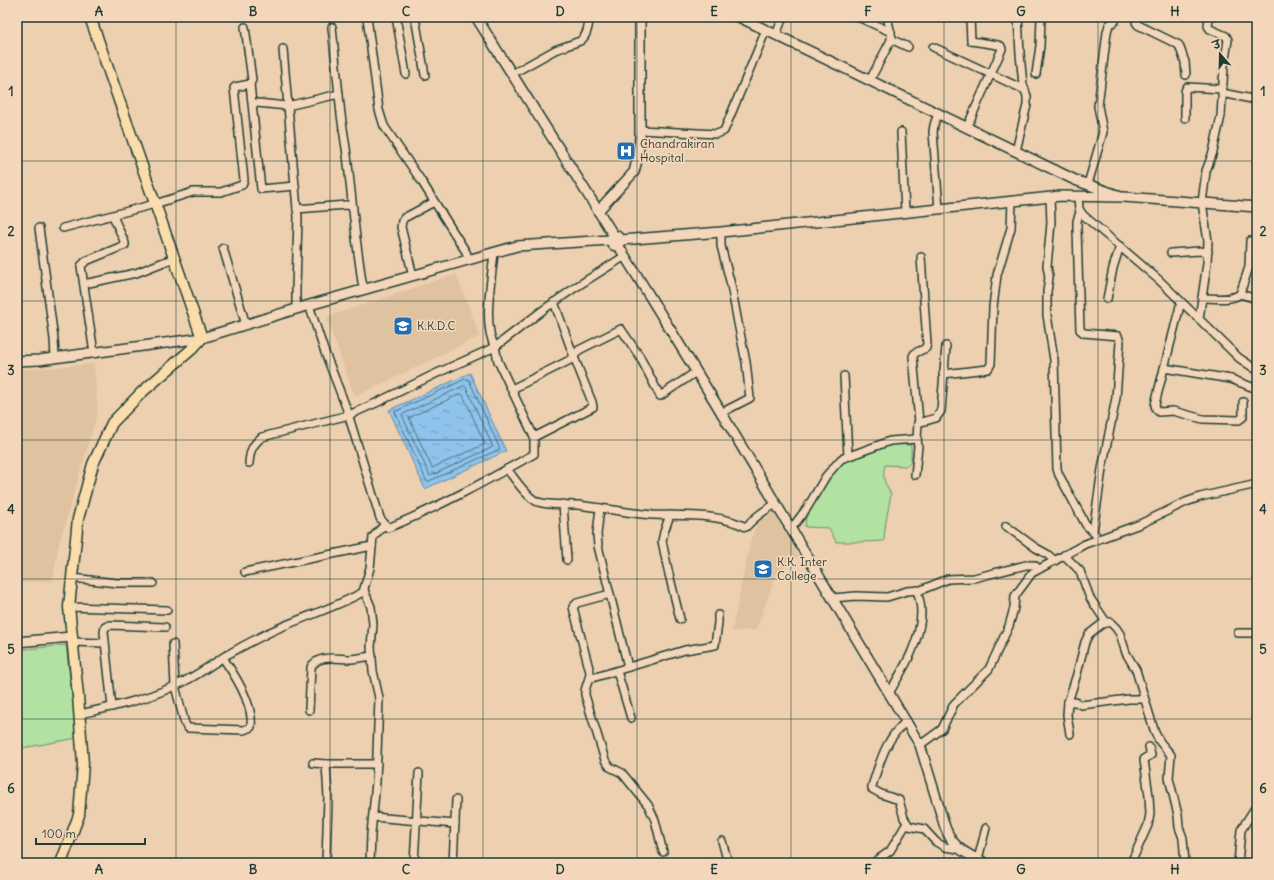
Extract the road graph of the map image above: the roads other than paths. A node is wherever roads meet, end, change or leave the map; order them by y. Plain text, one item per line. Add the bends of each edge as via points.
1 (90, 17) edge
2 (367, 17) edge
3 (396, 17) edge
4 (415, 17) edge
5 (476, 17) edge
6 (590, 17) edge
7 (640, 17) edge
8 (739, 17) edge
9 (783, 17) edge
10 (858, 17) edge
11 (887, 17) edge
12 (970, 17) edge
13 (1018, 17) edge
14 (1041, 17) edge
15 (1116, 17) edge
16 (1136, 17) edge
17 (1209, 17) edge
18 (245, 27) dead end
19 (332, 27) dead end
20 (766, 30) junction
21 (891, 34) junction
22 (776, 35) junction
23 (908, 47) dead end
24 (933, 47) dead end
25 (283, 49) dead end
26 (406, 74) dead end
27 (512, 74) junction
28 (991, 74) junction
29 (1036, 74) dead end
30 (425, 75) dead end
31 (1186, 75) dead end
32 (870, 80) junction
33 (250, 84) junction
34 (1025, 90) junction
35 (1222, 91) junction
36 (339, 94) junction
37 (1257, 100) edge
38 (258, 103) dead end
39 (287, 106) junction
40 (938, 114) junction
41 (1185, 118) dead end
42 (967, 127) junction
43 (640, 130) junction
44 (902, 132) dead end
45 (1016, 151) junction
46 (1088, 184) junction
47 (295, 186) junction
48 (1050, 197) junction
49 (1078, 197) junction
50 (1124, 197) junction
51 (1012, 201) junction
52 (434, 202) junction
53 (1202, 203) junction
54 (155, 204) junction
55 (352, 206) junction
56 (1257, 207) edge
57 (940, 209) junction
58 (297, 210) junction
59 (598, 211) junction
60 (905, 212) junction
61 (1080, 212) junction
62 (114, 216) junction
63 (39, 228) dead end
64 (63, 228) dead end
65 (720, 232) junction
66 (616, 240) junction
67 (1250, 241) dead end
68 (1120, 246) junction
69 (223, 248) dead end
70 (494, 252) junction
71 (1208, 252) junction
72 (1171, 253) dead end
73 (625, 256) junction
74 (921, 257) dead end
75 (174, 258) junction
76 (469, 260) junction
77 (413, 276) junction
78 (84, 284) junction
79 (365, 289) junction
80 (1240, 294) junction
81 (1202, 298) junction
82 (1255, 298) edge
83 (1107, 299) dead end
84 (554, 302) junction
85 (1181, 302) junction
86 (309, 305) junction
87 (1257, 306) edge
88 (296, 309) junction
89 (1199, 318) junction
90 (246, 325) junction
91 (202, 338) junction
92 (946, 346) dead end
93 (495, 348) junction
94 (94, 353) junction
95 (574, 357) junction
96 (55, 358) junction
97 (17, 359) edge
98 (1164, 368) junction
99 (1257, 370) edge
100 (696, 372) junction
101 (943, 374) junction
102 (844, 376) dead end
103 (1257, 389) edge
104 (512, 390) junction
105 (1243, 402) dead end
106 (721, 413) junction
107 (349, 415) junction
108 (919, 422) junction
109 (534, 437) junction
110 (917, 439) junction
111 (848, 456) junction
112 (249, 463) dead end
113 (507, 469) junction
114 (915, 475) dead end
115 (1257, 484) edge
116 (563, 504) junction
117 (776, 504) junction
118 (600, 508) junction
119 (670, 515) junction
120 (385, 524) junction
121 (1006, 526) dead end
122 (791, 529) junction
123 (1093, 532) junction
124 (1099, 538) junction
125 (372, 546) junction
126 (1064, 555) junction
127 (567, 560) dead end
128 (1055, 560) junction
129 (1039, 569) junction
130 (245, 572) dead end
131 (72, 578) junction
132 (153, 583) dead end
133 (364, 590) junction
134 (917, 590) junction
135 (610, 594) junction
136 (833, 598) junction
137 (69, 607) junction
138 (167, 610) dead end
139 (718, 615) dead end
140 (680, 620) dead end
141 (1106, 622) junction
142 (165, 627) dead end
143 (1238, 633) dead end
144 (1257, 633) edge
145 (72, 640) junction
146 (17, 642) edge
147 (105, 643) junction
148 (173, 644) dead end
149 (372, 656) junction
150 (223, 658) junction
151 (628, 667) junction
152 (617, 671) junction
153 (589, 680) junction
154 (175, 686) junction
155 (889, 693) junction
156 (1144, 699) junction
157 (1068, 702) junction
158 (112, 707) junction
159 (309, 710) dead end
160 (80, 714) junction
161 (631, 718) dead end
162 (907, 722) junction
163 (1070, 734) dead end
164 (920, 745) junction
165 (1149, 746) dead end
166 (313, 763) dead end
167 (326, 764) junction
168 (377, 764) junction
169 (419, 773) dead end
170 (456, 800) dead end
171 (1257, 805) edge
172 (373, 817) junction
173 (415, 820) junction
174 (455, 824) junction
175 (911, 826) junction
176 (986, 828) dead end
177 (722, 841) dead end
178 (959, 849) junction
179 (663, 852) dead end
180 (981, 862) edge
181 (61, 863) edge
182 (326, 863) edge
183 (370, 863) edge
184 (414, 863) edge
185 (453, 863) edge
186 (728, 863) edge
187 (873, 863) edge
188 (1131, 863) edge
189 (1185, 863) edge
190 (1238, 863) edge

1 - 54 main road
2 - 52 street via 379,110 384,126
3 - 26 street
4 - 30 street
5 - 27 street
6 - 27 street via 584,39 555,50
7 - 43 street
8 - 20 street
9 - 22 street
10 - 21 street
11 - 21 street
12 - 28 street via 971,41 1001,46
13 - 34 street
14 - 29 street
15 - 46 street via 1107,32 1098,106 1103,132
16 - 31 street via 1138,25 1179,45
17 - 35 street via 1210,29 1228,38
18 - 33 street via 252,80
19 - 36 street
20 - 22 street
20 - 43 street via 724,131 717,134
21 - 23 street via 893,40
21 - 32 street
22 - 32 street
24 - 28 street
25 - 39 street
27 - 59 street
28 - 34 street
28 - 42 street
32 - 40 street
33 - 47 street via 261,189
33 - 54 street via 234,88 244,180 242,185 221,192 193,192
34 - 45 street via 1027,109
35 - 37 street
35 - 41 street via 1187,87
35 - 53 street via 1221,116 1206,171
36 - 39 street
36 - 55 street
38 - 39 street
39 - 47 street
40 - 42 street
40 - 57 street via 933,132
42 - 45 street
43 - 59 street via 634,172
44 - 60 street
45 - 46 street
46 - 50 street
47 - 58 street
48 - 49 street
48 - 51 street
48 - 123 street via 1047,315 1054,360 1056,468 1083,521
49 - 50 street
49 - 61 street
50 - 53 street
51 - 57 street
51 - 101 street via 1011,228 997,275 990,367 984,370
52 - 76 street
52 - 77 street via 402,221
53 - 56 street
53 - 71 street
54 - 62 street
54 - 75 main road
55 - 58 street
55 - 79 street
57 - 60 street
58 - 88 street
59 - 66 street
60 - 65 street
61 - 68 street
61 - 123 street via 1077,221 1080,330 1084,333 1118,336 1120,342 1116,398
62 - 64 street
62 - 78 street via 125,245 84,262 81,266
63 - 96 street
65 - 66 street
65 - 106 street via 746,362 750,398
66 - 70 street via 517,246
66 - 73 street
67 - 80 street via 1249,266
68 - 83 street
68 - 85 street
69 - 90 street
70 - 76 street
70 - 93 street via 489,328
71 - 72 street
71 - 81 street
73 - 84 street
73 - 100 street
74 - 108 street via 927,343 926,348 913,356
75 - 78 street via 136,273
75 - 91 main road
76 - 77 street
77 - 79 street
78 - 94 street
79 - 86 street
80 - 81 street via 1232,298
80 - 82 street
81 - 89 street
82 - 87 street
84 - 93 street
84 - 95 street
85 - 89 street
85 - 98 street
86 - 88 street
86 - 107 street
88 - 90 street
89 - 99 street via 1239,358
90 - 91 street
91 - 94 street
91 - 131 main road via 112,423 93,464 78,519
92 - 101 street
93 - 104 street via 498,361
93 - 107 street
94 - 96 street
95 - 100 street via 579,350 621,329 640,357 660,396
95 - 104 street
95 - 109 street via 593,407
96 - 97 street
98 - 103 street via 1231,379
98 - 105 street via 1155,405 1157,411 1203,419 1239,420 1243,417
100 - 106 street
101 - 108 street via 940,414 934,419
102 - 111 street
104 - 109 street
106 - 117 street
107 - 112 street via 262,437 253,446
107 - 120 street via 380,518
108 - 110 street
109 - 113 street via 534,454
110 - 111 street via 890,441
110 - 114 street
111 - 122 street via 839,461 826,476
113 - 116 street via 530,498 538,502
113 - 120 street via 418,516 388,528
115 - 124 street via 1190,500 1140,524
116 - 118 street
116 - 127 street
117 - 119 street via 759,514 746,527 718,518
117 - 122 street
118 - 119 street
118 - 135 street via 597,540
119 - 140 street via 662,541
120 - 125 street via 373,537
121 - 128 street
122 - 136 street
123 - 124 street
124 - 126 street
125 - 130 street
125 - 133 street
126 - 128 street
126 - 141 street via 1080,571 1090,598
128 - 129 street
129 - 134 street via 1034,565 1023,566 974,578 948,579
129 - 164 street via 1030,576 1015,596 1008,626 987,671 954,704 942,729
131 - 132 street
131 - 137 main road
133 - 149 street via 371,607
133 - 150 street via 346,601 268,633
134 - 136 street via 881,598
134 - 155 street via 921,610 919,630 907,662
135 - 151 street
135 - 153 street via 577,603 573,607 590,667
136 - 155 street
137 - 138 street
137 - 145 main road
139 - 151 street via 715,645 685,650
141 - 156 street via 1114,625 1120,634 1126,653 1136,670
141 - 157 street via 1089,634 1085,642
142 - 147 street via 107,626 104,629
143 - 144 street
145 - 146 street
145 - 147 street
145 - 160 main road
147 - 158 street
148 - 154 street
149 - 159 street via 349,659 329,657 314,663 311,667
149 - 168 street via 379,698
150 - 154 street
150 - 154 street via 248,704 252,723 250,728 188,728
151 - 152 street
152 - 153 street
152 - 161 street
153 - 179 street via 585,695 605,760 610,767 622,773 648,805 653,813
154 - 158 street
155 - 162 street
156 - 157 street via 1081,705
156 - 189 street via 1155,733 1171,755 1169,778 1183,838
157 - 163 street
158 - 160 street
160 - 181 main road via 83,764 80,815
162 - 164 street
162 - 175 street via 898,728 883,752 872,786 874,791 899,800
164 - 178 street via 947,834
165 - 188 street via 1151,755 1144,760 1149,820
166 - 167 street
167 - 168 street
167 - 182 street
168 - 172 street
169 - 173 street
170 - 174 street
171 - 190 street via 1241,830
172 - 173 street
172 - 183 street
173 - 174 street
173 - 184 street
174 - 185 street
175 - 178 street via 924,829 936,842 945,847
175 - 187 street via 890,851
176 - 180 street
177 - 186 street
178 - 180 street

